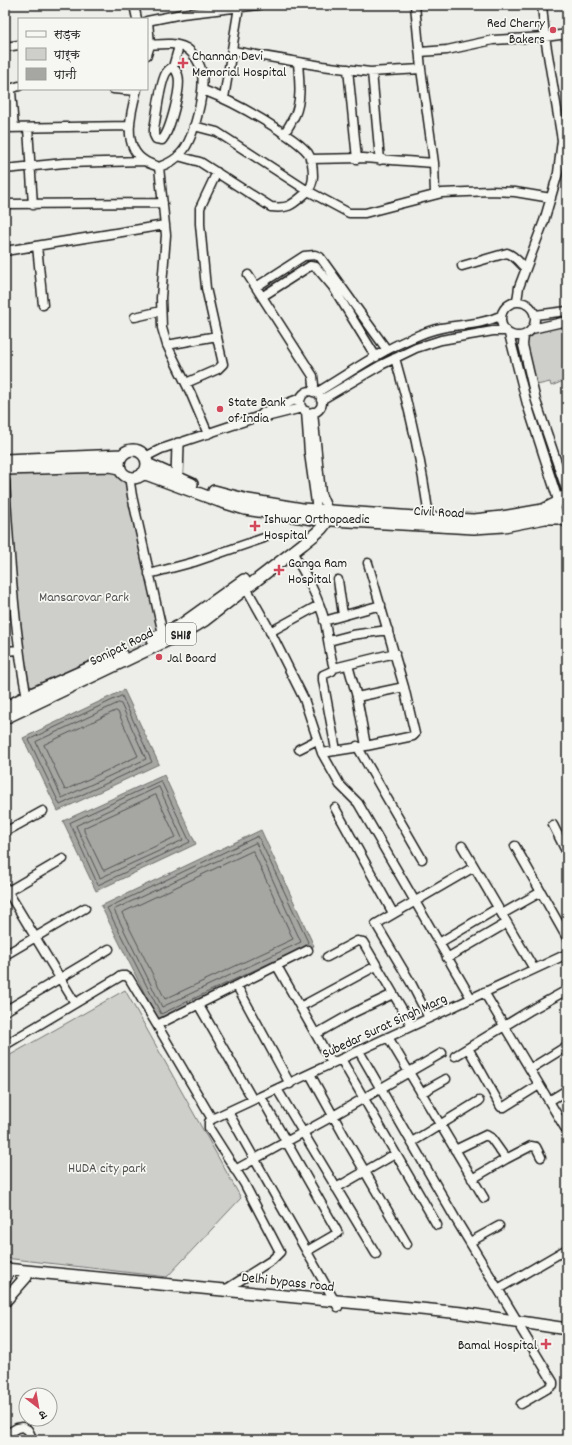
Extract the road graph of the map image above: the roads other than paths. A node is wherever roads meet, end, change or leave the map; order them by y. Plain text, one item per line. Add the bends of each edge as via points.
1 (134, 5) edge
2 (183, 5) edge
3 (259, 5) edge
4 (415, 5) edge
5 (542, 5) edge
6 (239, 7) junction
7 (184, 14) junction
8 (137, 18) edge
9 (148, 21) edge
10 (567, 34) edge
11 (545, 37) junction
12 (18, 45) edge
13 (150, 45) junction
14 (179, 46) junction
15 (5, 47) edge
16 (233, 51) junction
17 (148, 52) edge
18 (420, 52) junction
19 (298, 62) junction
20 (173, 67) junction
21 (421, 68) junction
22 (348, 69) junction
23 (372, 72) junction
24 (18, 86) edge
25 (137, 90) edge
26 (203, 90) junction
27 (224, 98) junction
28 (130, 126) junction
29 (194, 126) junction
30 (5, 128) edge
31 (14, 128) junction
32 (28, 128) junction
33 (564, 129) edge
34 (284, 134) junction
35 (178, 156) junction
36 (310, 159) junction
37 (357, 159) junction
38 (380, 160) junction
39 (144, 161) junction
40 (434, 163) junction
41 (30, 166) junction
42 (159, 167) junction
43 (5, 169) edge
44 (567, 171) edge
45 (216, 172) junction
46 (558, 173) junction
47 (308, 191) junction
48 (436, 194) junction
49 (551, 198) junction
50 (163, 203) junction
51 (5, 204) edge
52 (33, 204) junction
53 (165, 225) junction
54 (37, 246) junction
55 (5, 251) edge
56 (462, 266) dead end
57 (526, 268) junction
58 (248, 275) dead end
59 (256, 287) junction
60 (263, 296) junction
61 (517, 301) junction
62 (43, 305) dead end
63 (161, 311) junction
64 (567, 311) edge
65 (535, 315) junction
66 (500, 316) junction
67 (135, 317) dead end
68 (567, 321) edge
69 (532, 329) junction
70 (507, 333) junction
71 (524, 335) junction
72 (217, 336) junction
73 (167, 345) junction
74 (387, 350) junction
75 (376, 357) junction
76 (395, 358) junction
77 (186, 382) junction
78 (315, 392) junction
79 (301, 398) junction
80 (321, 400) junction
81 (307, 411) junction
82 (260, 416) junction
83 (208, 434) junction
84 (178, 444) junction
85 (122, 455) junction
86 (5, 460) edge
87 (145, 465) junction
88 (120, 468) junction
89 (5, 469) edge
90 (129, 476) junction
91 (177, 478) junction
92 (5, 481) edge
93 (567, 492) edge
94 (560, 500) edge
95 (316, 514) junction
96 (328, 515) junction
97 (429, 518) junction
98 (563, 520) edge
99 (264, 538) dead end
100 (292, 552) junction
101 (7, 557) edge
102 (368, 563) dead end
103 (149, 574) junction
104 (338, 580) dead end
105 (244, 585) junction
106 (319, 605) junction
107 (381, 605) junction
108 (344, 615) junction
109 (324, 620) junction
110 (388, 630) junction
111 (270, 632) junction
112 (163, 634) junction
113 (329, 641) junction
114 (19, 650) junction
115 (5, 651) edge
116 (395, 653) junction
117 (122, 658) junction
118 (348, 665) junction
119 (334, 668) junction
120 (404, 687) junction
121 (357, 697) junction
122 (29, 701) junction
123 (5, 708) edge
124 (5, 718) edge
125 (317, 740) junction
126 (357, 746) junction
127 (366, 746) junction
128 (299, 750) dead end
129 (336, 750) junction
130 (322, 753) junction
131 (334, 808) dead end
132 (43, 812) dead end
133 (553, 825) dead end
134 (5, 832) edge
135 (462, 846) dead end
136 (514, 846) dead end
137 (567, 853) edge
138 (62, 859) dead end
139 (422, 859) dead end
140 (474, 867) junction
141 (6, 890) edge
142 (541, 892) junction
143 (415, 901) junction
144 (85, 908) dead end
145 (500, 911) junction
146 (393, 913) junction
147 (507, 923) junction
148 (35, 937) junction
149 (567, 938) edge
150 (439, 943) junction
151 (109, 949) dead end
152 (308, 950) dead end
153 (567, 954) edge
154 (5, 955) edge
155 (327, 957) dead end
156 (447, 958) junction
157 (277, 966) junction
158 (376, 966) junction
159 (534, 969) junction
160 (60, 978) junction
161 (237, 986) junction
162 (484, 992) junction
163 (566, 993) edge
164 (393, 994) junction
165 (471, 998) junction
166 (75, 1003) junction
167 (198, 1004) junction
168 (300, 1007) junction
169 (5, 1011) edge
170 (429, 1018) junction
171 (157, 1025) junction
172 (412, 1026) junction
173 (505, 1026) junction
174 (316, 1034) junction
175 (388, 1037) junction
176 (5, 1045) edge
177 (567, 1046) edge
178 (468, 1048) junction
179 (359, 1051) junction
180 (442, 1053) dead end
181 (455, 1056) dead end
182 (341, 1060) junction
183 (332, 1064) junction
184 (530, 1069) junction
185 (409, 1072) junction
186 (310, 1074) junction
187 (446, 1079) dead end
188 (290, 1084) junction
189 (540, 1085) junction
190 (277, 1089) junction
191 (381, 1089) junction
192 (567, 1090) edge
193 (421, 1093) junction
194 (257, 1098) junction
195 (363, 1099) junction
196 (479, 1101) dead end
197 (549, 1101) junction
198 (228, 1112) junction
199 (333, 1116) junction
200 (212, 1119) junction
201 (440, 1125) junction
202 (567, 1129) edge
203 (303, 1133) junction
204 (286, 1142) junction
205 (412, 1142) junction
206 (455, 1150) junction
207 (395, 1154) junction
208 (541, 1157) dead end
209 (506, 1159) junction
210 (255, 1160) junction
211 (235, 1170) junction
212 (365, 1171) junction
213 (472, 1179) junction
214 (336, 1188) junction
215 (484, 1198) dead end
216 (437, 1225) dead end
217 (499, 1226) dead end
218 (470, 1242) junction
219 (407, 1244) dead end
220 (567, 1249) edge
221 (306, 1251) junction
222 (376, 1254) dead end
223 (6, 1274) edge
224 (26, 1277) junction
225 (498, 1289) junction
226 (225, 1290) junction
227 (5, 1301) edge
228 (336, 1304) junction
229 (519, 1325) junction
230 (565, 1332) edge
231 (521, 1404) dead end
232 (5, 1434) edge
233 (33, 1440) edge

1 - 8 street
2 - 7 street
3 - 6 street
4 - 18 street
5 - 11 street
6 - 7 street
6 - 16 street
7 - 9 street
9 - 13 street
10 - 11 street
11 - 18 street via 493,40 447,50
11 - 33 street
12 - 15 street
13 - 14 street
13 - 17 street
14 - 20 street
14 - 26 street via 187,49 196,58 202,72
16 - 19 street
16 - 27 street
18 - 21 street
19 - 22 street
19 - 34 street via 298,105 296,114
20 - 20 street via 178,76 178,92 168,130 162,140 156,139 154,130 162,85 166,73
21 - 23 street
21 - 40 street
22 - 23 street
22 - 37 street
23 - 38 street
24 - 31 street via 12,88 11,92
25 - 28 street
26 - 27 street
26 - 29 street
27 - 34 street via 248,110
28 - 32 street
28 - 39 street via 129,136 135,151
29 - 35 street via 183,152
29 - 47 street via 216,132
30 - 31 street
31 - 32 street
32 - 41 street
33 - 46 street
34 - 36 street via 298,143
35 - 42 street
35 - 45 street via 200,162
36 - 37 street
36 - 47 street via 314,168 313,180
37 - 38 street
38 - 40 street
39 - 41 street
39 - 42 street
40 - 48 street
41 - 43 street
41 - 52 street
42 - 50 street
44 - 46 street
45 - 47 street via 271,207 284,208
45 - 72 street via 200,208 200,216 206,288
46 - 49 street
47 - 48 street via 352,214 365,213
48 - 49 street via 491,190
49 - 57 street
50 - 52 street
50 - 53 street
51 - 52 street
53 - 54 street
53 - 63 street
54 - 55 street
54 - 62 street
56 - 57 street via 507,253
57 - 61 street
58 - 59 street
59 - 60 street
59 - 74 street via 304,256 320,257
60 - 75 street via 310,266 316,267 333,286
60 - 78 street via 313,376
61 - 65 street via 525,303
61 - 66 street via 509,303
63 - 67 street
63 - 73 street
64 - 65 street
65 - 69 street
66 - 70 street via 500,322
66 - 74 street via 476,324 441,328
68 - 69 street
69 - 71 street
70 - 71 street
70 - 76 street via 493,331 441,340
70 - 94 street via 527,404
71 - 93 street via 523,345 536,401
72 - 73 street
72 - 77 street via 223,364
73 - 77 street
74 - 75 street
75 - 78 street
76 - 80 street
76 - 97 street via 409,408 424,479
77 - 83 street
78 - 79 street via 307,392
78 - 80 street
79 - 81 street via 300,403
79 - 82 street via 264,412
80 - 81 street via 316,411
81 - 82 street
81 - 95 street
81 - 96 street via 321,494
82 - 83 street
83 - 84 street
84 - 87 street
84 - 91 main road
85 - 86 main road
85 - 87 main road via 135,450 143,454
85 - 88 main road
87 - 90 main road via 138,476
87 - 91 main road
87 - 95 main road via 219,501 246,508
88 - 89 main road via 110,466
88 - 90 main road
90 - 103 street
91 - 95 main road via 222,494
92 - 101 street
94 - 97 main road, Civil Road via 543,510 502,517 474,520
94 - 98 main road via 556,514
95 - 96 main road, Civil Road
95 - 105 main road, Sonipat Road / SH18 via 312,527
96 - 97 main road, Civil Road
96 - 98 main road, Civil Road via 474,528 504,526 545,518
96 - 100 main road, Sonipat Road / SH18 via 317,532
99 - 103 street
100 - 105 main road, Sonipat Road / SH18
100 - 106 street via 313,587
101 - 114 street
102 - 107 street
103 - 112 street
104 - 108 street
105 - 111 street
105 - 112 main road, Sonipat Road / SH18
105 - 117 main road, Sonipat Road / SH18 via 205,620 187,631
106 - 109 street
106 - 111 street
107 - 108 street
107 - 110 street
108 - 109 street
109 - 113 street
110 - 113 street
110 - 116 street
111 - 125 street via 304,699
112 - 117 main road, Sonipat Road / SH18
113 - 119 street
114 - 115 street
114 - 122 street
116 - 118 street
116 - 120 street
117 - 122 main road, Sonipat Road / SH18
118 - 119 street
118 - 121 street
119 - 129 street via 322,676
120 - 121 street
120 - 127 street via 416,734
121 - 127 street
122 - 123 main road, Sonipat Road / SH18
122 - 124 main road, Sonipat Road / SH18
125 - 128 street
125 - 130 street
126 - 127 street
126 - 129 street
126 - 139 street
129 - 130 street
130 - 143 street via 340,785 358,803
131 - 146 street
132 - 134 street
133 - 137 street
135 - 140 street
136 - 142 street
138 - 141 street
140 - 143 street
140 - 145 street
141 - 148 street
142 - 145 street
142 - 149 street
143 - 146 street
143 - 150 street
144 - 148 street
145 - 147 street
145 - 150 street
146 - 170 street via 377,922 376,926
147 - 156 street
147 - 159 street
148 - 154 street
148 - 160 street
150 - 156 street
151 - 160 street
152 - 157 street
153 - 159 street, Subedar Surat Singh Marg
155 - 158 street via 360,940
156 - 165 street
157 - 161 street
157 - 168 street
158 - 164 street
158 - 168 street
159 - 162 street, Subedar Surat Singh Marg
160 - 166 street
160 - 169 street
161 - 167 street
161 - 188 street
162 - 165 street, Subedar Surat Singh Marg
162 - 173 street
163 - 173 street
164 - 172 street
164 - 174 street
165 - 170 street, Subedar Surat Singh Marg
166 - 171 street via 116,978 126,976
166 - 176 street
167 - 171 street
167 - 194 street
168 - 174 street
170 - 172 street, Subedar Surat Singh Marg
171 - 200 street
172 - 175 street, Subedar Surat Singh Marg
173 - 178 street
173 - 184 street
174 - 183 street
175 - 179 street, Subedar Surat Singh Marg
175 - 185 street
177 - 184 street
178 - 181 street
178 - 189 street via 501,1107
179 - 182 street, Subedar Surat Singh Marg
179 - 191 street
180 - 185 street
182 - 183 street, Subedar Surat Singh Marg
182 - 195 street
183 - 186 street, Subedar Surat Singh Marg
184 - 189 street
185 - 191 street
185 - 193 street
186 - 188 street, Subedar Surat Singh Marg
186 - 199 street
187 - 193 street
188 - 190 street, Subedar Surat Singh Marg
189 - 197 street
190 - 194 street, Subedar Surat Singh Marg
190 - 203 street
191 - 195 street
191 - 205 street
192 - 197 street
193 - 201 street
194 - 198 street, Subedar Surat Singh Marg
194 - 204 street
195 - 199 street
195 - 207 street
196 - 201 street
197 - 202 street
198 - 200 street, Subedar Surat Singh Marg
198 - 210 street
199 - 203 street
199 - 212 street
200 - 211 street via 209,1128
201 - 205 street
201 - 206 street
203 - 204 street
203 - 214 street
204 - 210 street
204 - 221 street via 338,1233
205 - 218 street
206 - 209 street via 486,1135
206 - 213 street
207 - 212 street
207 - 216 street
208 - 209 street via 536,1148 531,1146
209 - 213 street
210 - 211 street
210 - 221 street
211 - 226 street via 280,1252 272,1260
212 - 214 street
212 - 219 street
213 - 215 street
214 - 222 street
217 - 218 street
218 - 225 street
220 - 225 street
221 - 228 street
223 - 224 main road, Delhi bypass road
223 - 226 main road, Delhi bypass road
224 - 227 main road
224 - 228 main road, Delhi bypass road
225 - 229 street
226 - 228 main road, Delhi bypass road
228 - 229 main road, Delhi bypass road
229 - 230 main road, Delhi bypass road
229 - 231 street via 552,1379 553,1385
232 - 233 street via 24,1427

